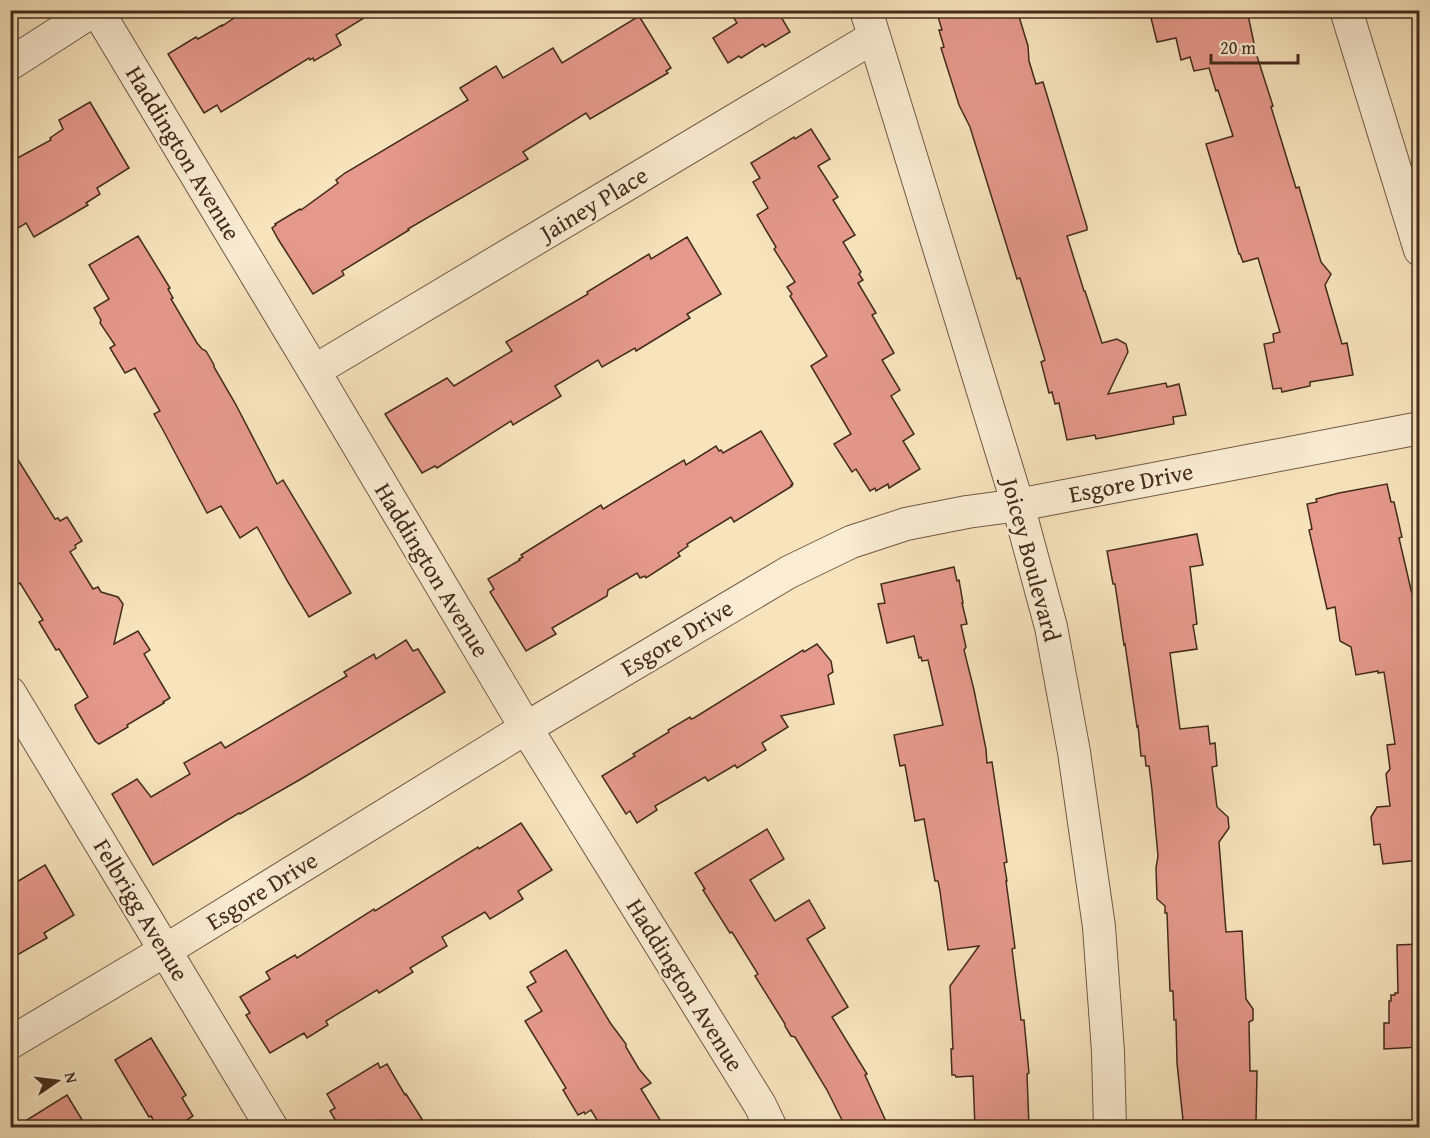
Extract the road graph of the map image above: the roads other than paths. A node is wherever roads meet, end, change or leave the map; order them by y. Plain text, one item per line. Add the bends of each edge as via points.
1 (95, 10) edge
2 (1347, 10) edge
3 (870, 24) edge
4 (10, 63) edge
5 (1419, 250) edge
6 (314, 371) junction
7 (1419, 428) edge
8 (1018, 505) junction
9 (10, 693) edge
10 (526, 728) junction
11 (166, 950) junction
12 (10, 1043) edge
13 (272, 1128) edge
14 (771, 1128) edge
15 (1110, 1128) edge

1 - 4 street
1 - 6 street, Haddington Avenue
2 - 5 street
3 - 6 street, Jainey Place
3 - 8 street, Joicey Boulevard
6 - 10 street, Haddington Avenue
7 - 8 street, Esgore Drive
8 - 10 street, Esgore Drive via 906,524 851,542 789,572
8 - 15 street, Joicey Boulevard via 1051,627 1074,752 1099,927
9 - 11 street, Felbrigg Avenue
10 - 11 street, Esgore Drive
10 - 14 street, Haddington Avenue
11 - 12 street, Esgore Drive
11 - 13 street, Felbrigg Avenue

